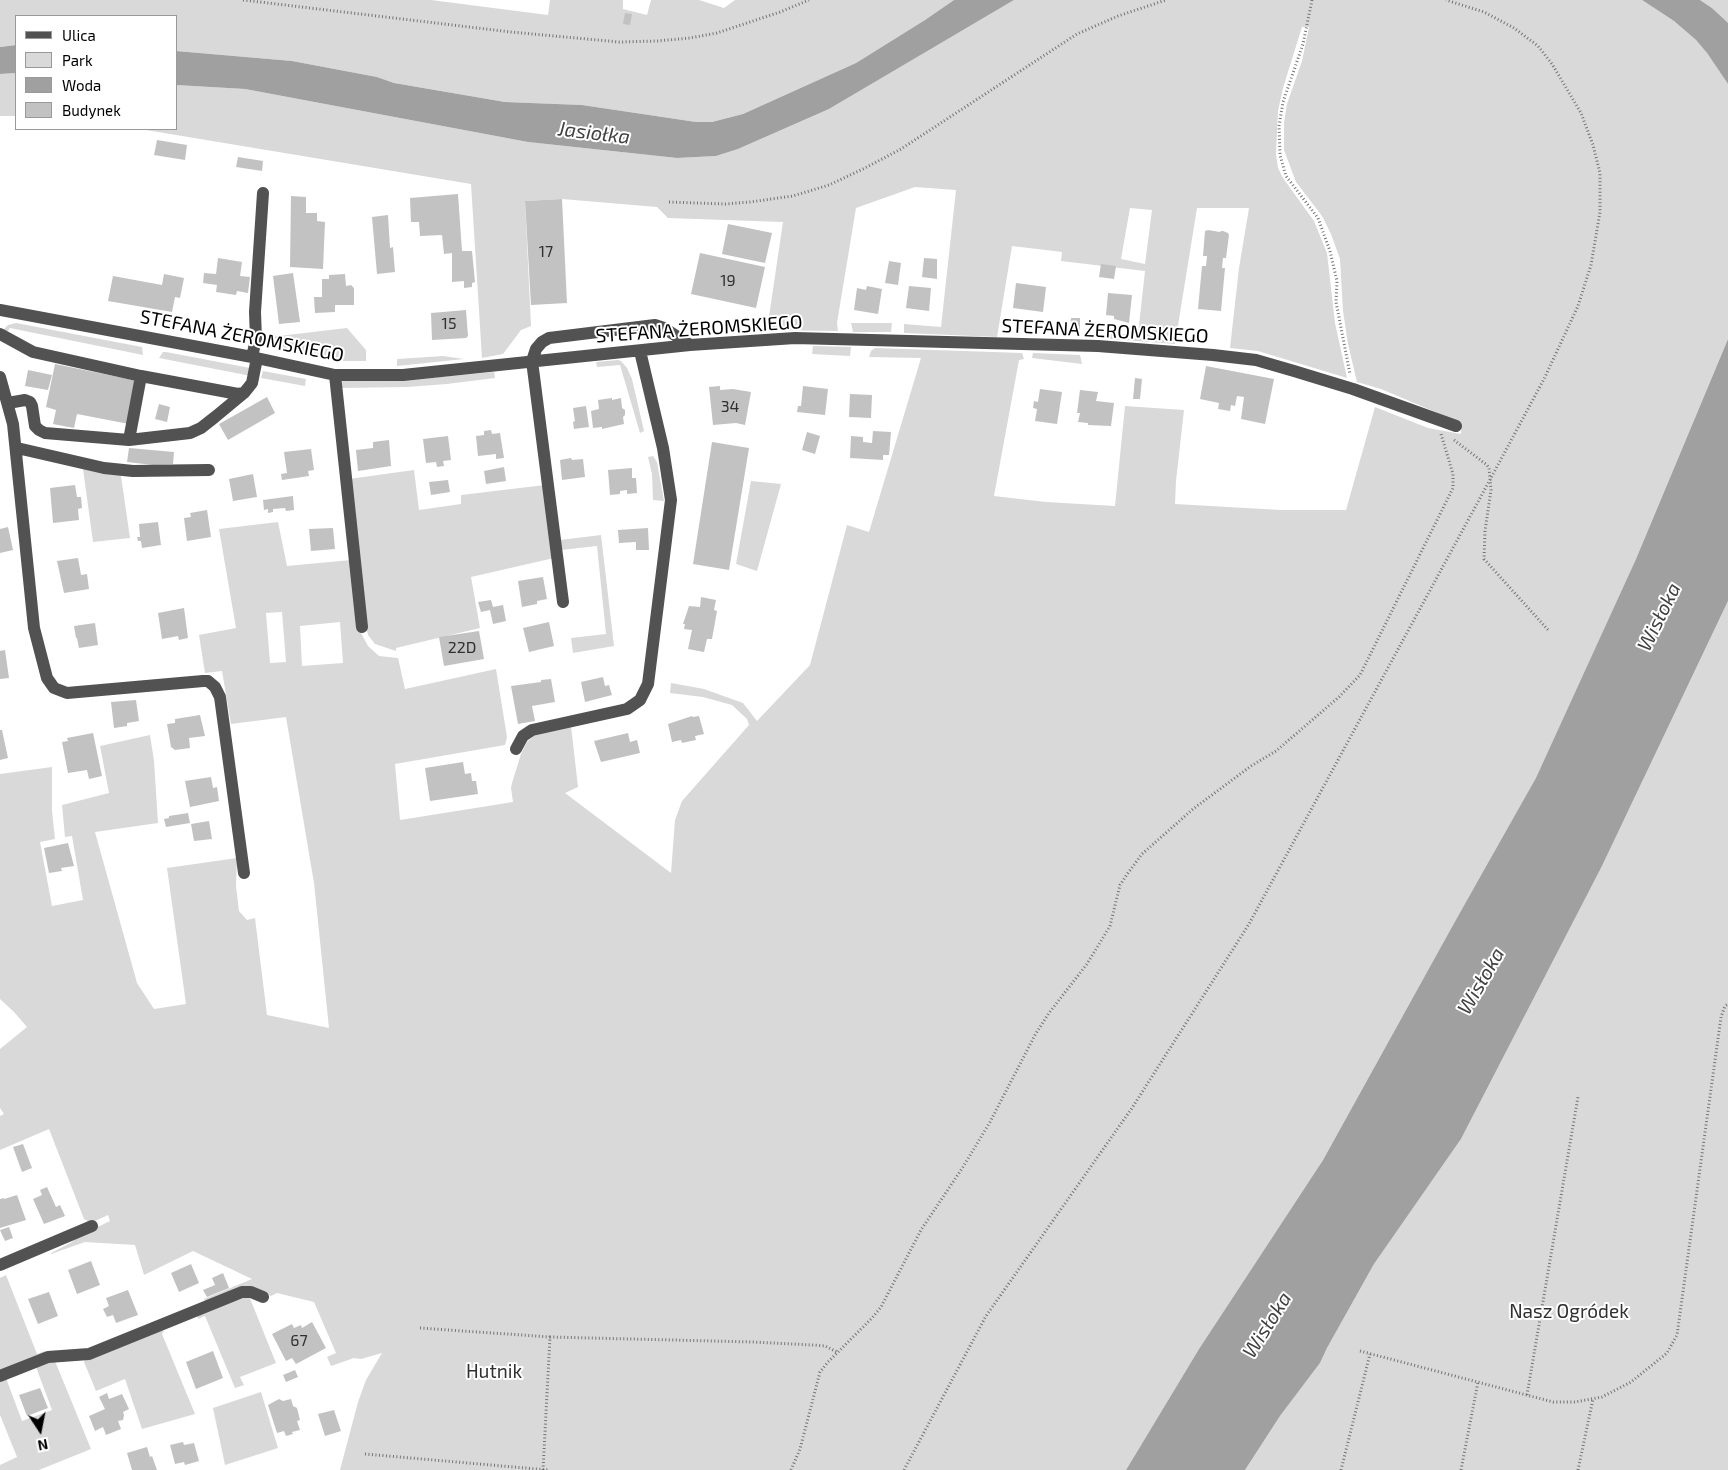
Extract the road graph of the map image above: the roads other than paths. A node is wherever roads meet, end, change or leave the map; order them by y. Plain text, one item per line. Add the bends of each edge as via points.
1 (263, 193) dead end
2 (0, 310) edge
3 (0, 334) edge
4 (690, 345) junction
5 (640, 351) junction
6 (255, 358) junction
7 (532, 361) junction
8 (335, 375) junction
9 (141, 376) junction
10 (0, 377) edge
11 (244, 392) junction
12 (8, 403) junction
13 (1456, 426) dead end
14 (129, 440) junction
15 (17, 448) junction
16 (208, 470) dead end
17 (564, 602) dead end
18 (362, 627) dead end
19 (516, 749) dead end
20 (244, 873) dead end
21 (92, 1226) dead end
22 (0, 1265) edge
23 (263, 1297) dead end
24 (0, 1376) edge

1 - 6 street
2 - 6 street, STEFANA ŻEROMSKIEGO
3 - 9 street via 33,352
4 - 5 street, STEFANA ŻEROMSKIEGO
4 - 7 street via 655,325 550,338 536,349
4 - 13 street, STEFANA ŻEROMSKIEGO via 795,338 1098,346 1247,358 1353,389
5 - 7 street, STEFANA ŻEROMSKIEGO
5 - 19 street via 664,454 671,500 648,684 640,700 627,709 532,730
6 - 8 street, STEFANA ŻEROMSKIEGO
6 - 11 street via 252,383
7 - 8 street, STEFANA ŻEROMSKIEGO via 403,374
7 - 17 street
8 - 18 street
9 - 11 street via 233,394
9 - 14 street
10 - 12 street
11 - 14 street via 215,418 190,433
12 - 14 street via 30,402 35,426 45,434
12 - 15 street
15 - 16 street via 104,468
15 - 20 street via 34,628 47,678 54,688 67,693 203,681 215,687 220,697
21 - 22 street
23 - 24 street via 242,1292 89,1354 48,1357

